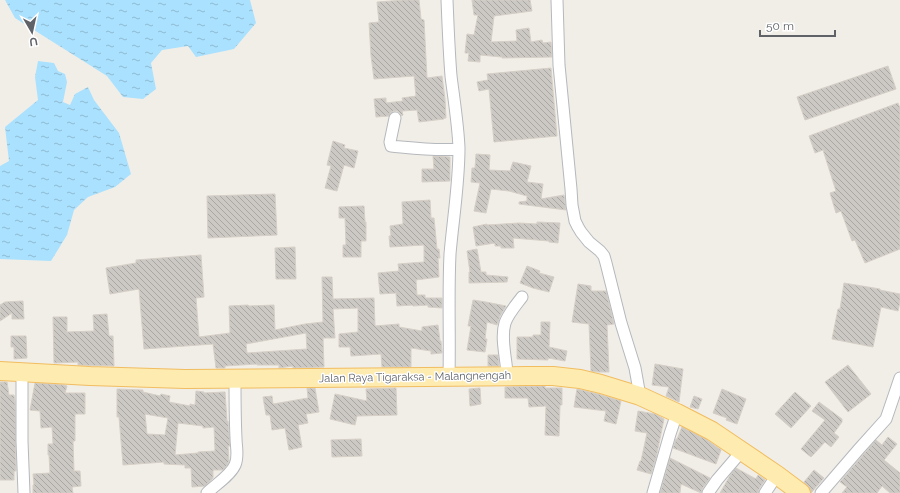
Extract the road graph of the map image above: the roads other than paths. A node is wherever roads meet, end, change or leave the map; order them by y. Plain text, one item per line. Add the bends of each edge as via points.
1 (447, 0) edge
2 (557, 0) edge
3 (395, 118) dead end
4 (459, 149) junction
5 (522, 297) dead end
6 (0, 371) edge
7 (22, 372) junction
8 (449, 376) junction
9 (508, 376) junction
10 (900, 378) edge
11 (235, 379) junction
12 (640, 396) junction
13 (677, 413) junction
14 (741, 452) junction
15 (777, 475) junction
16 (24, 493) edge
17 (207, 493) edge
18 (653, 493) edge
19 (708, 493) edge
20 (765, 493) edge
21 (801, 493) edge
22 (821, 493) edge

1 - 4 street
2 - 12 street via 559,71 575,221 581,232 604,256
3 - 4 street via 391,146
4 - 8 street via 450,255
5 - 9 street via 505,324 504,343
6 - 7 main road, Jalan Raya Tigaraksa - Malangnengah
7 - 11 main road, Jalan Raya Tigaraksa - Malangnengah
7 - 16 street
8 - 9 main road, Jalan Raya Tigaraksa - Malangnengah
8 - 11 main road, Jalan Raya Tigaraksa - Malangnengah
9 - 12 main road, Jalan Raya Tigaraksa - Malangnengah via 580,379
10 - 22 street via 886,419
11 - 17 street via 236,464
12 - 13 main road, Jalan Raya Tigaraksa - Malangnengah
13 - 14 main road, Jalan Raya Tigaraksa - Malangnengah via 712,431
13 - 18 street
14 - 15 main road, Jalan Raya Tigaraksa - Malangnengah
14 - 19 street
15 - 20 street
15 - 21 main road, Jalan Raya Tigaraksa - Malangnengah

